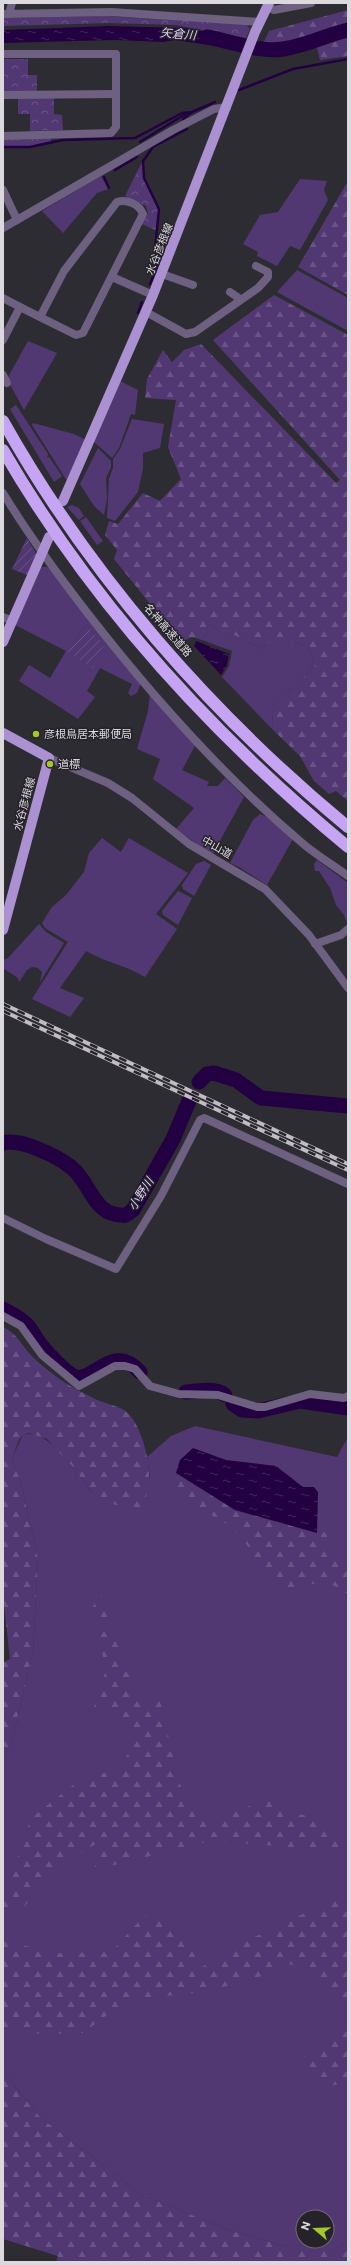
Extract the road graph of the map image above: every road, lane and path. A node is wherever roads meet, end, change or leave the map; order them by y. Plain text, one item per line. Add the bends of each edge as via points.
1 (12, 3) edge
2 (311, 3) edge
3 (268, 5) edge
4 (6, 14) edge
5 (260, 22) junction
6 (3, 54) edge
7 (116, 94) junction
8 (3, 95) edge
9 (227, 107) junction
10 (3, 136) edge
11 (3, 190) edge
12 (17, 220) junction
13 (3, 228) edge
14 (256, 266) dead end
15 (162, 274) junction
16 (112, 277) junction
17 (194, 285) dead end
18 (230, 292) dead end
19 (153, 295) junction
20 (3, 298) edge
21 (240, 300) junction
22 (20, 307) junction
23 (146, 312) junction
24 (40, 317) junction
25 (3, 340) edge
26 (3, 421) edge
27 (3, 450) edge
28 (3, 493) edge
29 (63, 501) dead end
30 (49, 537) dead end
31 (42, 554) junction
32 (8, 619) edge
33 (3, 642) edge
34 (3, 733) edge
35 (49, 758) junction
36 (348, 828) edge
37 (348, 847) edge
38 (348, 876) edge
39 (348, 929) edge
40 (3, 930) edge
41 (315, 944) junction
42 (348, 988) edge
43 (348, 1184) edge
44 (3, 1218) edge
45 (3, 1316) edge
46 (348, 1396) edge

1 - 4 street
2 - 3 street via 274,10
3 - 5 main road, 水谷彦根線
4 - 5 street via 111,12
5 - 9 main road, 水谷彦根線
6 - 7 street via 116,54
7 - 8 street
7 - 10 street via 116,127 111,133
9 - 12 street via 214,109 173,130
9 - 15 main road, 水谷彦根線
11 - 12 street
12 - 13 street
14 - 21 street via 268,272 268,277 258,288
15 - 17 street
15 - 19 main road, 水谷彦根線
16 - 19 street
16 - 24 street via 83,332 76,335
16 - 24 street via 143,214 140,208 127,201 116,202 64,271
18 - 21 street
19 - 23 main road, 水谷彦根線
20 - 22 street
21 - 23 street via 191,334 186,334
22 - 24 street
22 - 25 street
23 - 29 main road, 水谷彦根線
26 - 36 highway, 名神高速道路 via 48,496 118,592 156,638 272,761
27 - 37 highway via 70,553 145,648 262,773
28 - 31 street
30 - 31 main road
31 - 32 main road
31 - 38 street via 122,658 229,775 302,843
32 - 33 main road
34 - 35 main road
35 - 40 main road, 水谷彦根線
35 - 41 street, 中山道 via 108,784 132,798 189,844 265,889
39 - 41 street via 341,935
41 - 42 street, 中山道
43 - 44 street via 204,1118 200,1120 161,1196 116,1269 46,1240
45 - 46 street via 21,1326 42,1355 79,1386 115,1366 125,1366 135,1369 150,1386 179,1394 218,1394 257,1407 310,1394 344,1398

